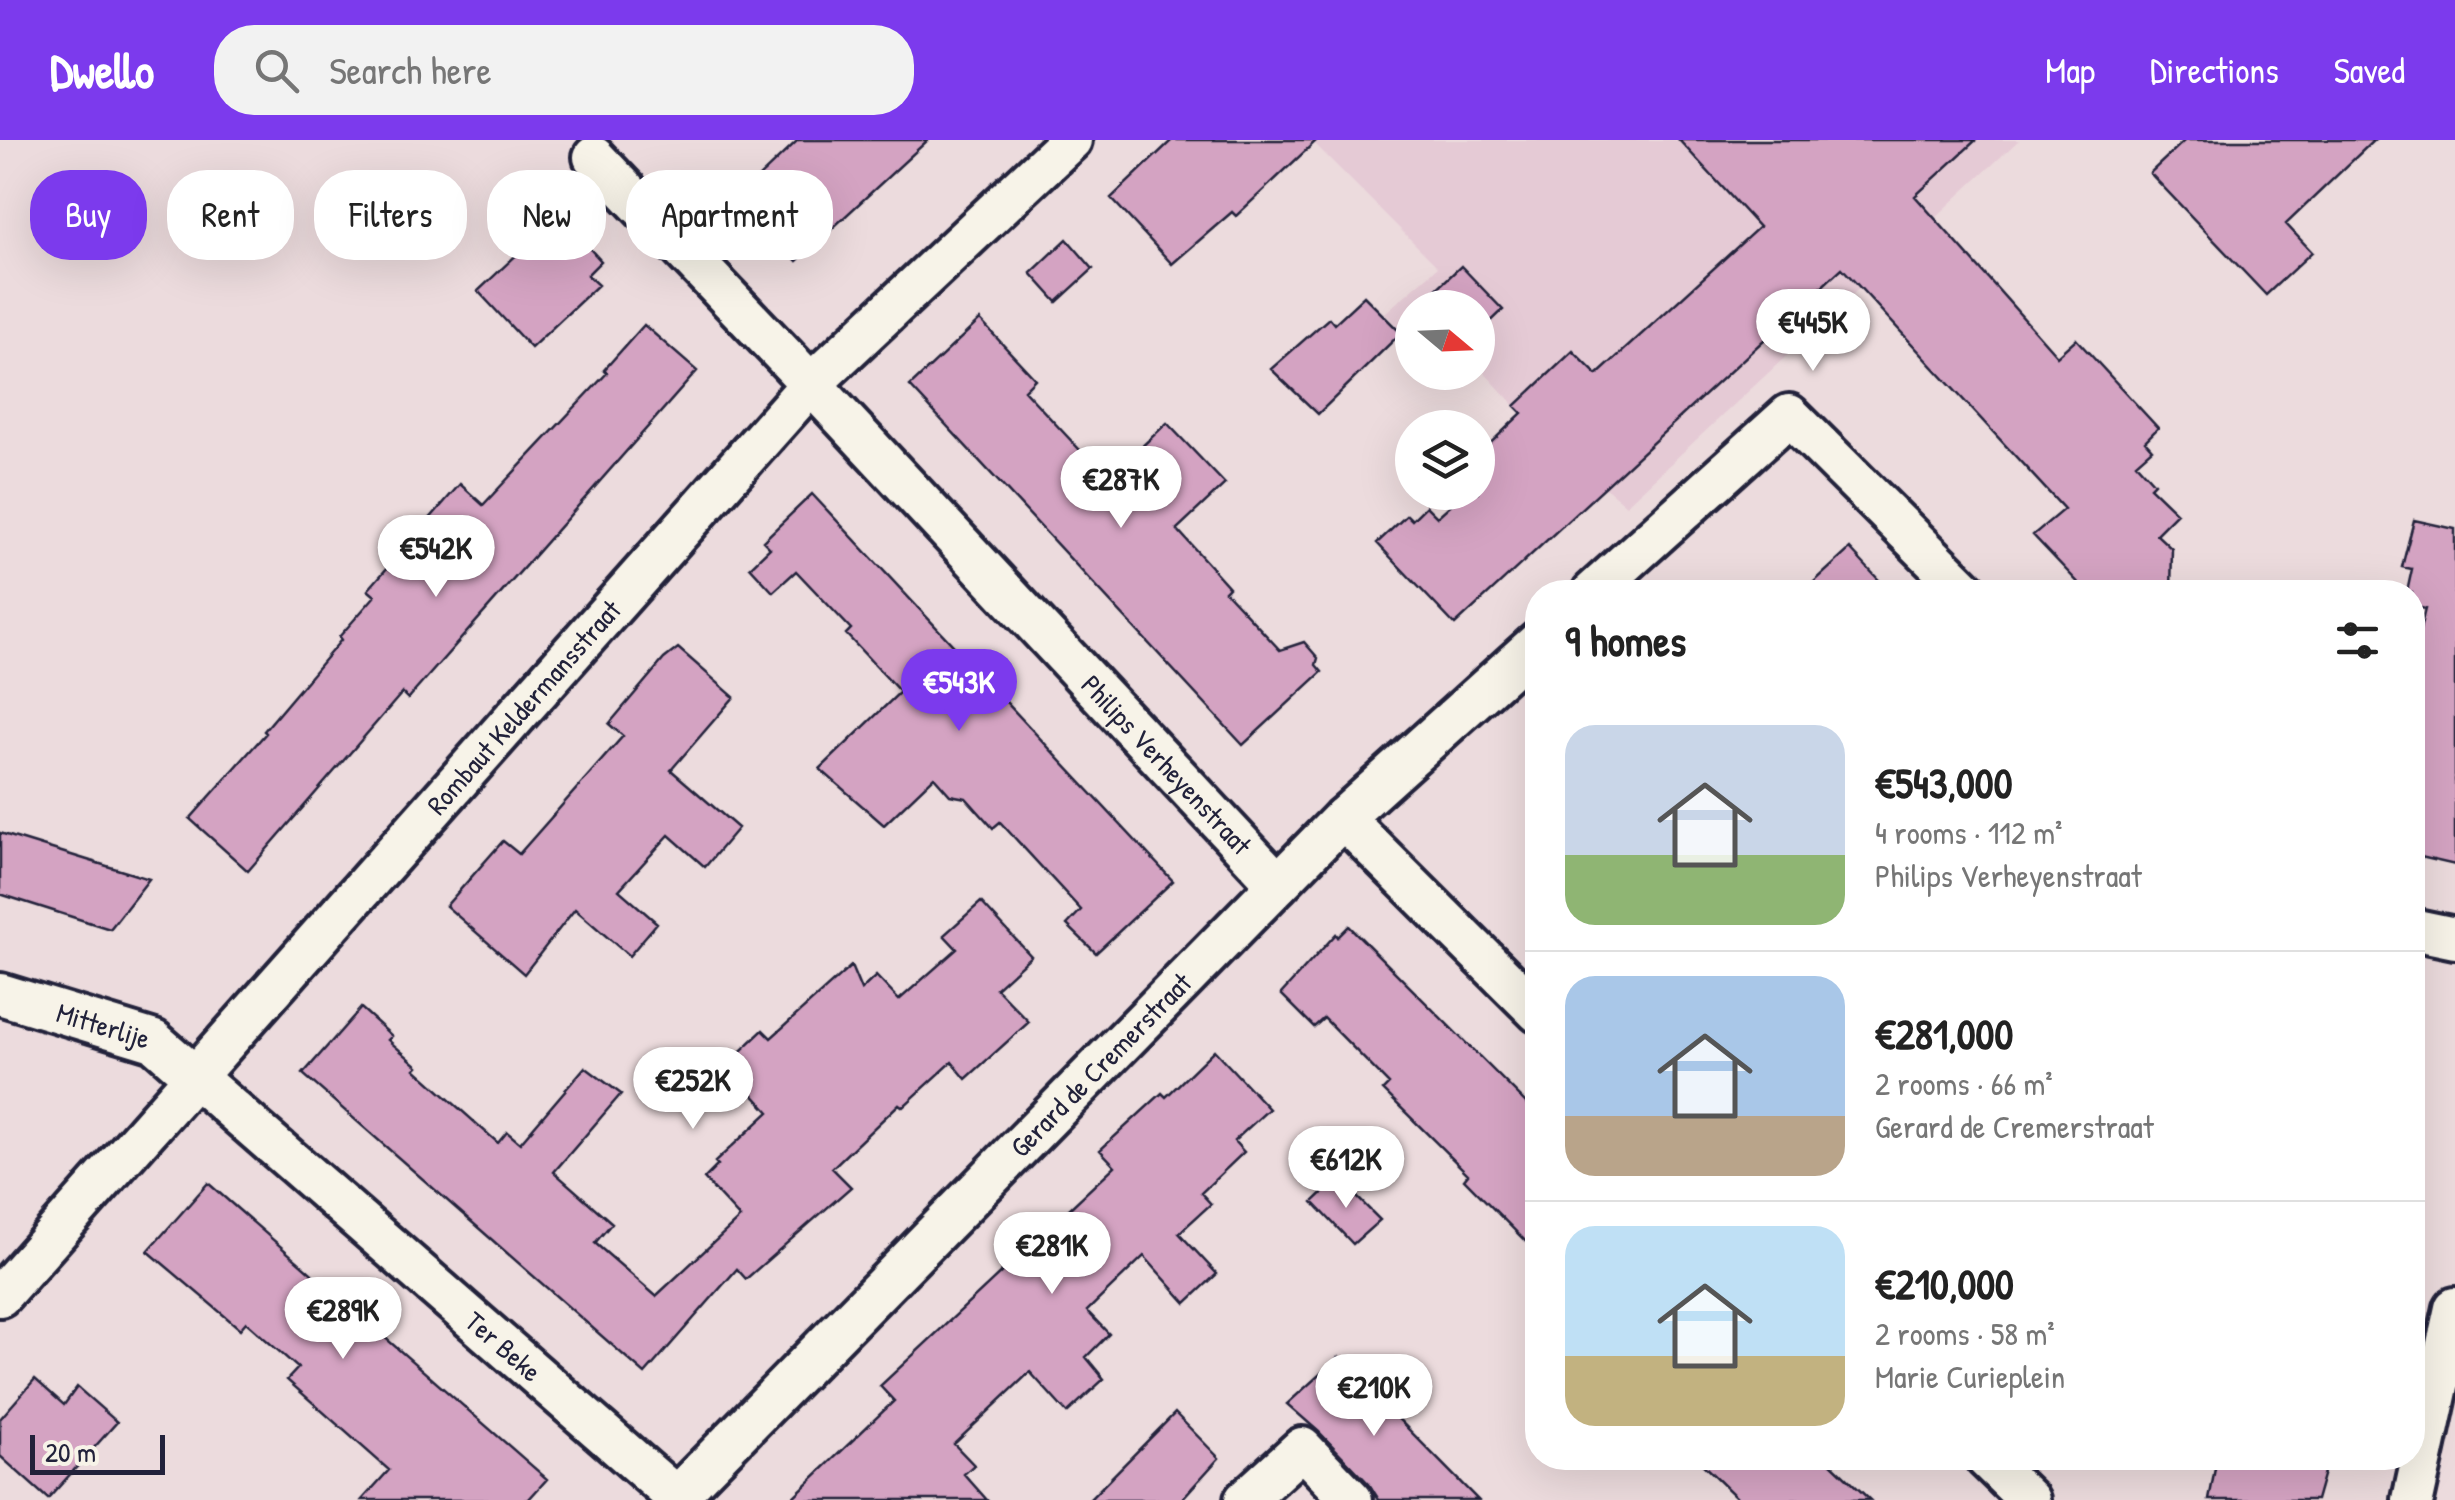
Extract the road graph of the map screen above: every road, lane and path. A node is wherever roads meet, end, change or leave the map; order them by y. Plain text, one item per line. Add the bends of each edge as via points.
1 (1071, 140) edge
2 (594, 157) dead end
3 (810, 384) junction
4 (1606, 580) edge
5 (1955, 580) edge
6 (1525, 654) edge
7 (1342, 818) junction
8 (1278, 884) junction
9 (2425, 931) edge
10 (2455, 938) edge
11 (0, 994) edge
12 (1525, 999) edge
13 (194, 1077) junction
14 (0, 1296) edge
15 (2455, 1308) edge
16 (2425, 1445) edge
17 (1998, 1470) edge
18 (2420, 1470) edge
19 (676, 1497) joint
20 (1245, 1500) edge
21 (1352, 1500) edge
22 (2029, 1500) edge
23 (2413, 1500) edge

1 - 3 street, Rombaut Keldermansstraat
2 - 3 street, Philips Verheyenstraat
3 - 8 street, Philips Verheyenstraat
3 - 13 street, Rombaut Keldermansstraat
4 - 5 street via 1789,415
6 - 7 street, Gerard de Cremerstraat
7 - 8 street, Gerard de Cremerstraat
7 - 12 street
8 - 19 street, Gerard de Cremerstraat
9 - 10 street
11 - 13 street, Mitterlije via 154,1041
13 - 14 street, Rombaut Keldermansstraat
13 - 19 street, Ter Beke
15 - 16 street
17 - 22 street
18 - 23 street
20 - 21 street via 1302,1448

